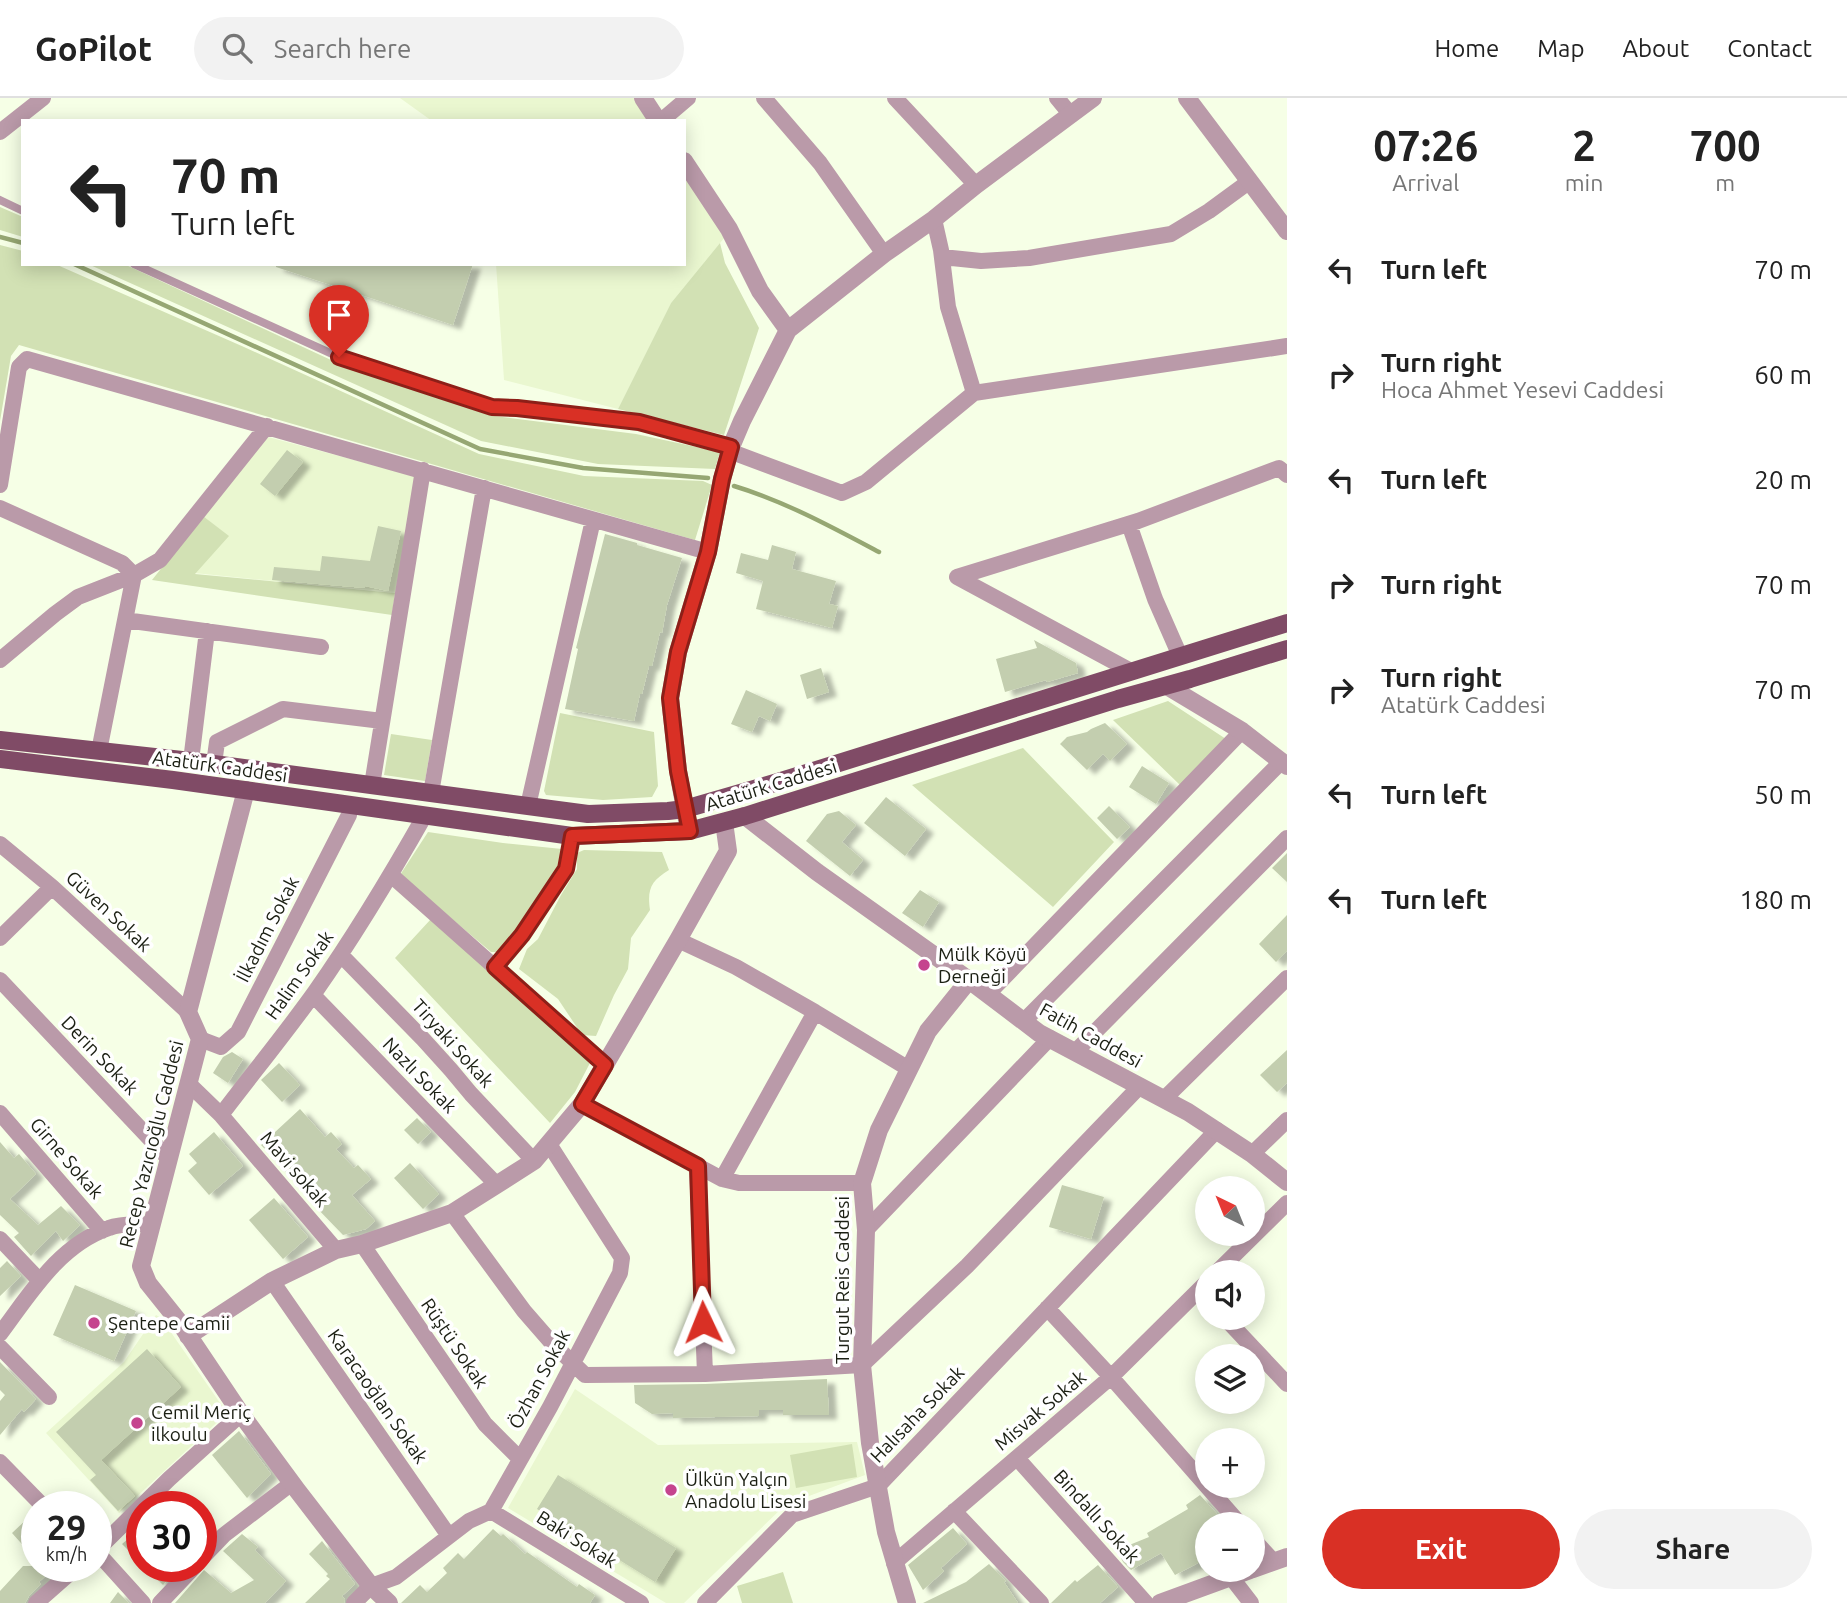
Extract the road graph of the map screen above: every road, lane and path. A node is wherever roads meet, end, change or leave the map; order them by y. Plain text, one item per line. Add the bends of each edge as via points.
1 (43, 98) edge
2 (643, 98) edge
3 (688, 98) edge
4 (764, 98) edge
5 (895, 98) edge
6 (1057, 98) edge
7 (1093, 98) edge
8 (1187, 98) edge
9 (1071, 116) junction
10 (658, 119) edge
11 (662, 119) edge
12 (0, 132) edge
13 (686, 163) edge
14 (1250, 181) junction
15 (976, 185) junction
16 (0, 200) edge
17 (21, 210) edge
18 (934, 219) junction
19 (1287, 231) edge
20 (884, 254) junction
21 (942, 257) junction
22 (139, 266) edge
23 (788, 330) junction
24 (1287, 346) edge
25 (974, 393) junction
26 (267, 426) junction
27 (731, 447) junction
28 (423, 470) junction
29 (1287, 475) edge
30 (0, 485) edge
31 (484, 488) junction
32 (0, 508) edge
33 (593, 520) junction
34 (1129, 524) junction
35 (708, 552) junction
36 (134, 575) junction
37 (125, 620) junction
38 (1287, 623) edge
39 (207, 631) junction
40 (321, 647) dead end
41 (1287, 649) edge
42 (1180, 656) junction
43 (0, 660) edge
44 (1131, 671) junction
45 (1167, 686) junction
46 (382, 721) junction
47 (1242, 731) junction
48 (0, 740) edge
49 (99, 751) junction
50 (0, 759) edge
51 (191, 761) junction
52 (214, 764) junction
53 (1284, 764) edge
54 (372, 785) junction
55 (246, 790) junction
56 (431, 793) junction
57 (349, 805) junction
58 (528, 806) junction
59 (685, 809) junction
60 (425, 815) junction
61 (744, 816) junction
62 (724, 822) junction
63 (690, 831) junction
64 (572, 836) junction
65 (1287, 838) edge
66 (0, 844) edge
67 (391, 875) junction
68 (52, 887) junction
69 (0, 938) edge
70 (678, 940) junction
71 (341, 955) junction
72 (495, 967) junction
73 (1287, 978) edge
74 (969, 980) junction
75 (0, 981) edge
76 (988, 994) junction
77 (313, 995) junction
78 (188, 1012) junction
79 (815, 1012) junction
80 (1024, 1021) junction
81 (1050, 1038) junction
82 (200, 1039) junction
83 (1076, 1051) junction
84 (605, 1065) junction
85 (909, 1069) junction
86 (189, 1084) junction
87 (1140, 1086) junction
88 (1164, 1099) junction
89 (582, 1104) junction
90 (0, 1113) edge
91 (221, 1115) junction
92 (1287, 1119) edge
93 (1217, 1130) junction
94 (548, 1144) junction
95 (1252, 1154) junction
96 (169, 1159) junction
97 (534, 1161) junction
98 (698, 1166) junction
99 (722, 1179) junction
100 (1287, 1182) edge
101 (862, 1183) junction
102 (497, 1185) junction
103 (1287, 1203) edge
104 (452, 1213) junction
105 (152, 1224) junction
106 (866, 1230) junction
107 (102, 1231) junction
108 (0, 1239) edge
109 (362, 1244) junction
110 (336, 1250) junction
111 (1229, 1260) edge
112 (40, 1281) junction
113 (272, 1281) junction
114 (1195, 1299) edge
115 (1047, 1308) junction
116 (1236, 1330) edge
117 (0, 1334) edge
118 (188, 1336) junction
119 (0, 1347) edge
120 (573, 1363) junction
121 (862, 1365) junction
122 (705, 1374) junction
123 (1111, 1377) junction
124 (1287, 1384) edge
125 (49, 1397) dead end
126 (240, 1414) junction
127 (1017, 1458) junction
128 (520, 1459) junction
129 (0, 1462) edge
130 (292, 1483) junction
131 (878, 1486) junction
132 (28, 1491) edge
133 (491, 1511) junction
134 (954, 1511) junction
135 (1229, 1512) edge
136 (112, 1535) edge
137 (449, 1536) junction
138 (217, 1542) edge
139 (1265, 1548) edge
140 (1280, 1559) edge
141 (894, 1563) junction
142 (112, 1569) edge
143 (60, 1582) edge
144 (180, 1582) edge
145 (1217, 1582) edge
146 (1235, 1582) edge
147 (371, 1586) junction
148 (36, 1603) edge
149 (143, 1603) edge
150 (160, 1603) edge
151 (354, 1603) edge
152 (388, 1603) edge
153 (641, 1603) edge
154 (705, 1603) edge
155 (907, 1603) edge
156 (1041, 1603) edge
157 (1146, 1603) edge
158 (1160, 1603) edge
159 (1251, 1603) edge

1 - 12 street
2 - 10 street
3 - 11 street
4 - 20 street via 820,163
5 - 15 street
6 - 9 street
7 - 9 street
8 - 14 street
9 - 15 street
13 - 23 street via 729,229 760,291
14 - 19 street
14 - 21 street via 1171,234 1030,258 981,261
15 - 18 street
16 - 17 lane
18 - 20 street
18 - 21 street
20 - 23 street
21 - 25 street via 948,307
22 - 27 lane via 339,357 492,407 639,422
23 - 27 street
24 - 25 street
25 - 27 street via 866,482 842,493 732,452
26 - 28 street
26 - 30 street via 27,359 19,367
26 - 36 street via 160,560
27 - 35 street
28 - 31 street
28 - 46 street
29 - 34 street via 1279,468
31 - 33 street
31 - 56 street
32 - 36 street via 122,563
33 - 35 street
33 - 58 street
34 - 42 street
34 - 44 street via 957,578
35 - 59 street via 678,652 670,698
36 - 37 street
36 - 43 street via 78,597
37 - 39 street
37 - 49 street
38 - 42 main road
39 - 40 street
39 - 51 street
41 - 45 main road, Atatürk Caddesi
42 - 44 main road
44 - 59 main road
45 - 47 street
45 - 61 main road, Atatürk Caddesi
46 - 52 street via 283,709 217,742
46 - 54 street
47 - 53 street
47 - 76 street
48 - 49 main road
49 - 51 main road
50 - 55 main road, Atatürk Caddesi
51 - 52 main road
52 - 54 main road
53 - 80 street
54 - 56 main road
55 - 57 main road, Atatürk Caddesi
55 - 78 street
56 - 58 main road
57 - 60 main road, Atatürk Caddesi
57 - 82 street, İlkadım Sokak via 349,815 238,1032 221,1047
58 - 59 main road via 588,814
59 - 63 street
60 - 64 main road, Atatürk Caddesi
60 - 67 street, Halim Sokak
61 - 62 main road, Atatürk Caddesi
61 - 74 street, Fatih Caddesi
62 - 63 main road, Atatürk Caddesi
62 - 70 street via 728,851
63 - 64 main road, Atatürk Caddesi
64 - 72 street via 566,869
65 - 83 street
66 - 68 street, Güven Sokak
67 - 71 street, Halim Sokak
67 - 72 street
68 - 69 street
68 - 78 street, Güven Sokak
70 - 79 street
70 - 84 street
71 - 77 street, Halim Sokak
71 - 97 street, Tiryaki Sokak
72 - 84 street
73 - 88 street
74 - 76 street, Fatih Caddesi
74 - 85 street, Turgut Reis Caddesi via 928,1031
75 - 96 street, Derin Sokak
76 - 80 street, Fatih Caddesi
77 - 91 street, Halim Sokak
77 - 102 street, Nazlı Sokak
78 - 82 street, Recep Yazıcıoğlu Caddesi
79 - 85 street
79 - 99 street
80 - 81 street, Fatih Caddesi
81 - 83 street, Fatih Caddesi
81 - 106 street
82 - 86 street, Recep Yazıcıoğlu Caddesi
83 - 87 street, Fatih Caddesi
84 - 89 street
85 - 101 street, Turgut Reis Caddesi via 878,1130
86 - 91 street
86 - 96 street, Recep Yazıcıoğlu Caddesi
87 - 88 street, Fatih Caddesi
87 - 121 street via 967,1266
88 - 93 street, Fatih Caddesi
89 - 94 street
89 - 98 street
90 - 107 street, Girne Sokak
91 - 110 street, Mavi sokak
92 - 95 street
93 - 95 street, Fatih Caddesi
93 - 115 street, Halısaha Sokak
94 - 97 street
94 - 120 street, Özhan Sokak via 622,1258 620,1273
95 - 100 street, Fatih Caddesi
96 - 105 street, Recep Yazıcıoğlu Caddesi
97 - 102 street
98 - 99 street
98 - 122 street
99 - 101 street via 739,1183
101 - 106 street, Turgut Reis Caddesi
102 - 104 street
103 - 111 street
104 - 109 street
104 - 120 street via 524,1311
105 - 107 street
105 - 118 street, Recep Yazıcıoğlu Caddesi via 141,1266 148,1283
106 - 121 street, Turgut Reis Caddesi
107 - 112 street via 86,1238
108 - 112 street
109 - 110 street
109 - 128 street, Rüştü Sokak via 485,1424
110 - 113 street
112 - 117 street
113 - 118 street
113 - 137 street, Karacaoğlan Sokak
114 - 123 street, Misvak Sokak
115 - 123 street
115 - 131 street, Halısaha Sokak
116 - 124 street
118 - 126 street, Recep Yazıcıoğlu Caddesi
119 - 125 street
120 - 122 street via 585,1375
120 - 128 street, Özhan Sokak
121 - 122 street
121 - 131 street, Turgut Reis Caddesi
123 - 127 street, Misvak Sokak
123 - 135 street
126 - 130 street, Recep Yazıcıoğlu Caddesi
126 - 136 street
127 - 134 street, Misvak Sokak
127 - 157 street, Bindallı Sokak
128 - 133 street, Özhan Sokak
129 - 132 street
130 - 138 street
130 - 147 street, Recep Yazıcıoğlu Caddesi
131 - 141 street, Turgut Reis Caddesi
131 - 154 street, Halısaha Sokak via 792,1515
133 - 137 street
133 - 153 street, Baki Sokak
134 - 141 street, Misvak Sokak
134 - 156 street
137 - 147 street via 396,1577
139 - 140 street
141 - 155 street, Turgut Reis Caddesi
142 - 149 street
143 - 148 street
144 - 150 street
145 - 158 street
146 - 159 street
147 - 151 street
147 - 152 street, Recep Yazıcıoğlu Caddesi

